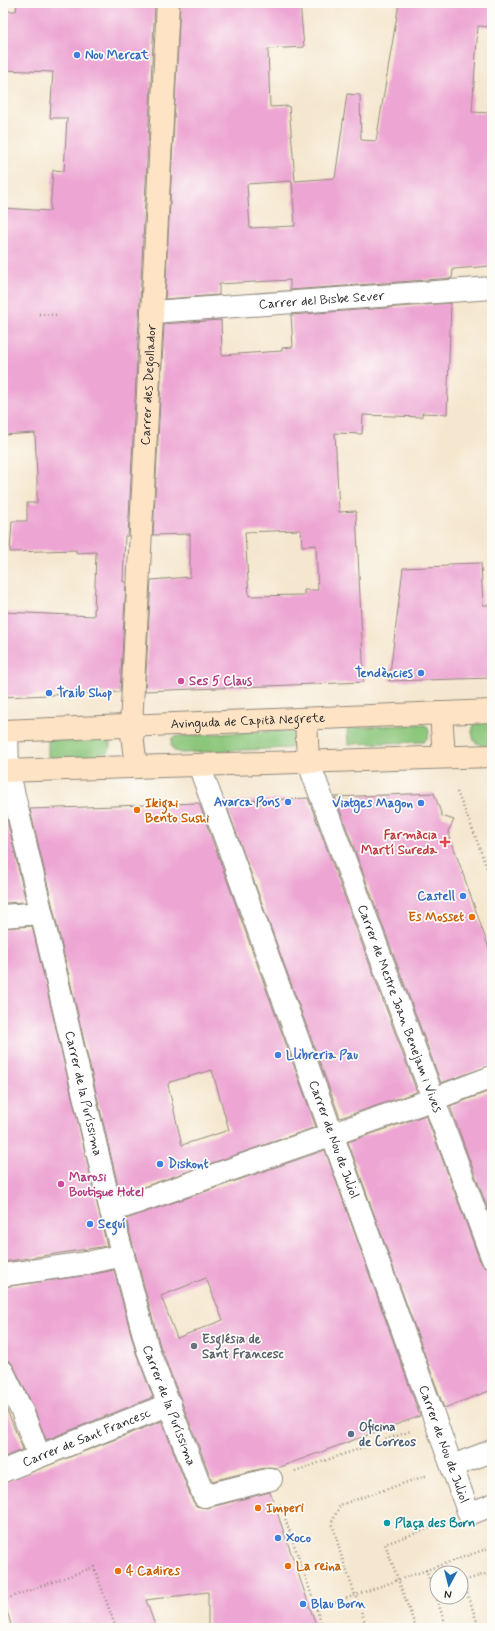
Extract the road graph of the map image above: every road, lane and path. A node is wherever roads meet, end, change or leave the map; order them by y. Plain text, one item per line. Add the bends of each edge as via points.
1 (168, 3) edge
2 (492, 288) edge
3 (152, 312) junction
4 (39, 314) dead end
5 (58, 315) dead end
6 (492, 711) edge
7 (441, 713) junction
8 (306, 719) junction
9 (130, 726) junction
10 (5, 731) edge
11 (492, 756) edge
12 (444, 757) junction
13 (308, 761) junction
14 (199, 765) junction
15 (136, 767) junction
16 (6, 770) edge
17 (457, 792) dead end
18 (492, 883) edge
19 (41, 913) junction
20 (3, 916) edge
21 (492, 1077) edge
22 (434, 1099) junction
23 (332, 1135) junction
24 (111, 1211) junction
25 (123, 1255) junction
26 (492, 1257) edge
27 (3, 1275) edge
28 (3, 1372) edge
29 (170, 1404) junction
30 (436, 1422) junction
31 (492, 1451) edge
32 (39, 1456) junction
33 (452, 1466) junction
34 (3, 1471) edge
35 (271, 1479) junction
36 (492, 1505) edge
37 (469, 1514) junction
38 (492, 1547) edge
39 (426, 1570) junction
40 (492, 1572) edge
41 (399, 1580) junction
42 (355, 1596) junction
43 (3, 1600) edge
44 (316, 1609) junction
45 (116, 1628) edge
46 (323, 1628) edge
47 (367, 1628) edge
48 (416, 1628) edge
49 (447, 1628) edge
50 (479, 1628) edge

1 - 3 street, Carrer des Degollador
2 - 3 street, Carrer del Bisbe Sever
3 - 9 street, Carrer des Degollador
4 - 5 path
6 - 7 street, Avinguda de Capità Negrete
7 - 8 street, Avinguda de Capità Negrete
7 - 12 street
8 - 9 street, Avinguda de Capità Negrete
8 - 13 street
9 - 10 street, Avinguda de Capità Negrete
9 - 15 street, Carrer des Degollador
10 - 16 street, Carrer de la Puríssima
11 - 12 street
12 - 13 street
13 - 14 street
13 - 22 street, Carrer de Mestre Joan Benejam i Vives
14 - 15 street
14 - 23 street, Carrer de Nou de Juliol
15 - 16 street
16 - 19 street, Carrer de la Puríssima
17 - 18 path
19 - 20 street
19 - 24 street, Carrer de la Puríssima
21 - 22 street
22 - 23 street
22 - 26 street, Carrer de Mestre Joan Benejam i Vives
23 - 24 street
23 - 30 street, Carrer de Nou de Juliol
24 - 25 street, Carrer de la Puríssima
25 - 27 street
25 - 29 street, Carrer de la Puríssima via 148,1350
28 - 32 street via 22,1411
29 - 32 street, Carrer de Sant Francesc
29 - 35 street, Carrer de la Puríssima via 204,1496
30 - 33 street, Carrer de Nou de Juliol
30 - 35 path
31 - 33 street
32 - 34 street, Carrer de Sant Francesc
33 - 37 street, Carrer de Nou de Juliol
33 - 42 path via 340,1505 332,1522
35 - 44 path
36 - 37 street
37 - 41 path via 385,1544
38 - 39 path
39 - 41 path
39 - 49 path
40 - 50 path via 463,1581
41 - 42 path
41 - 48 path
42 - 44 path
42 - 47 path
43 - 45 path via 94,1567
44 - 46 path

